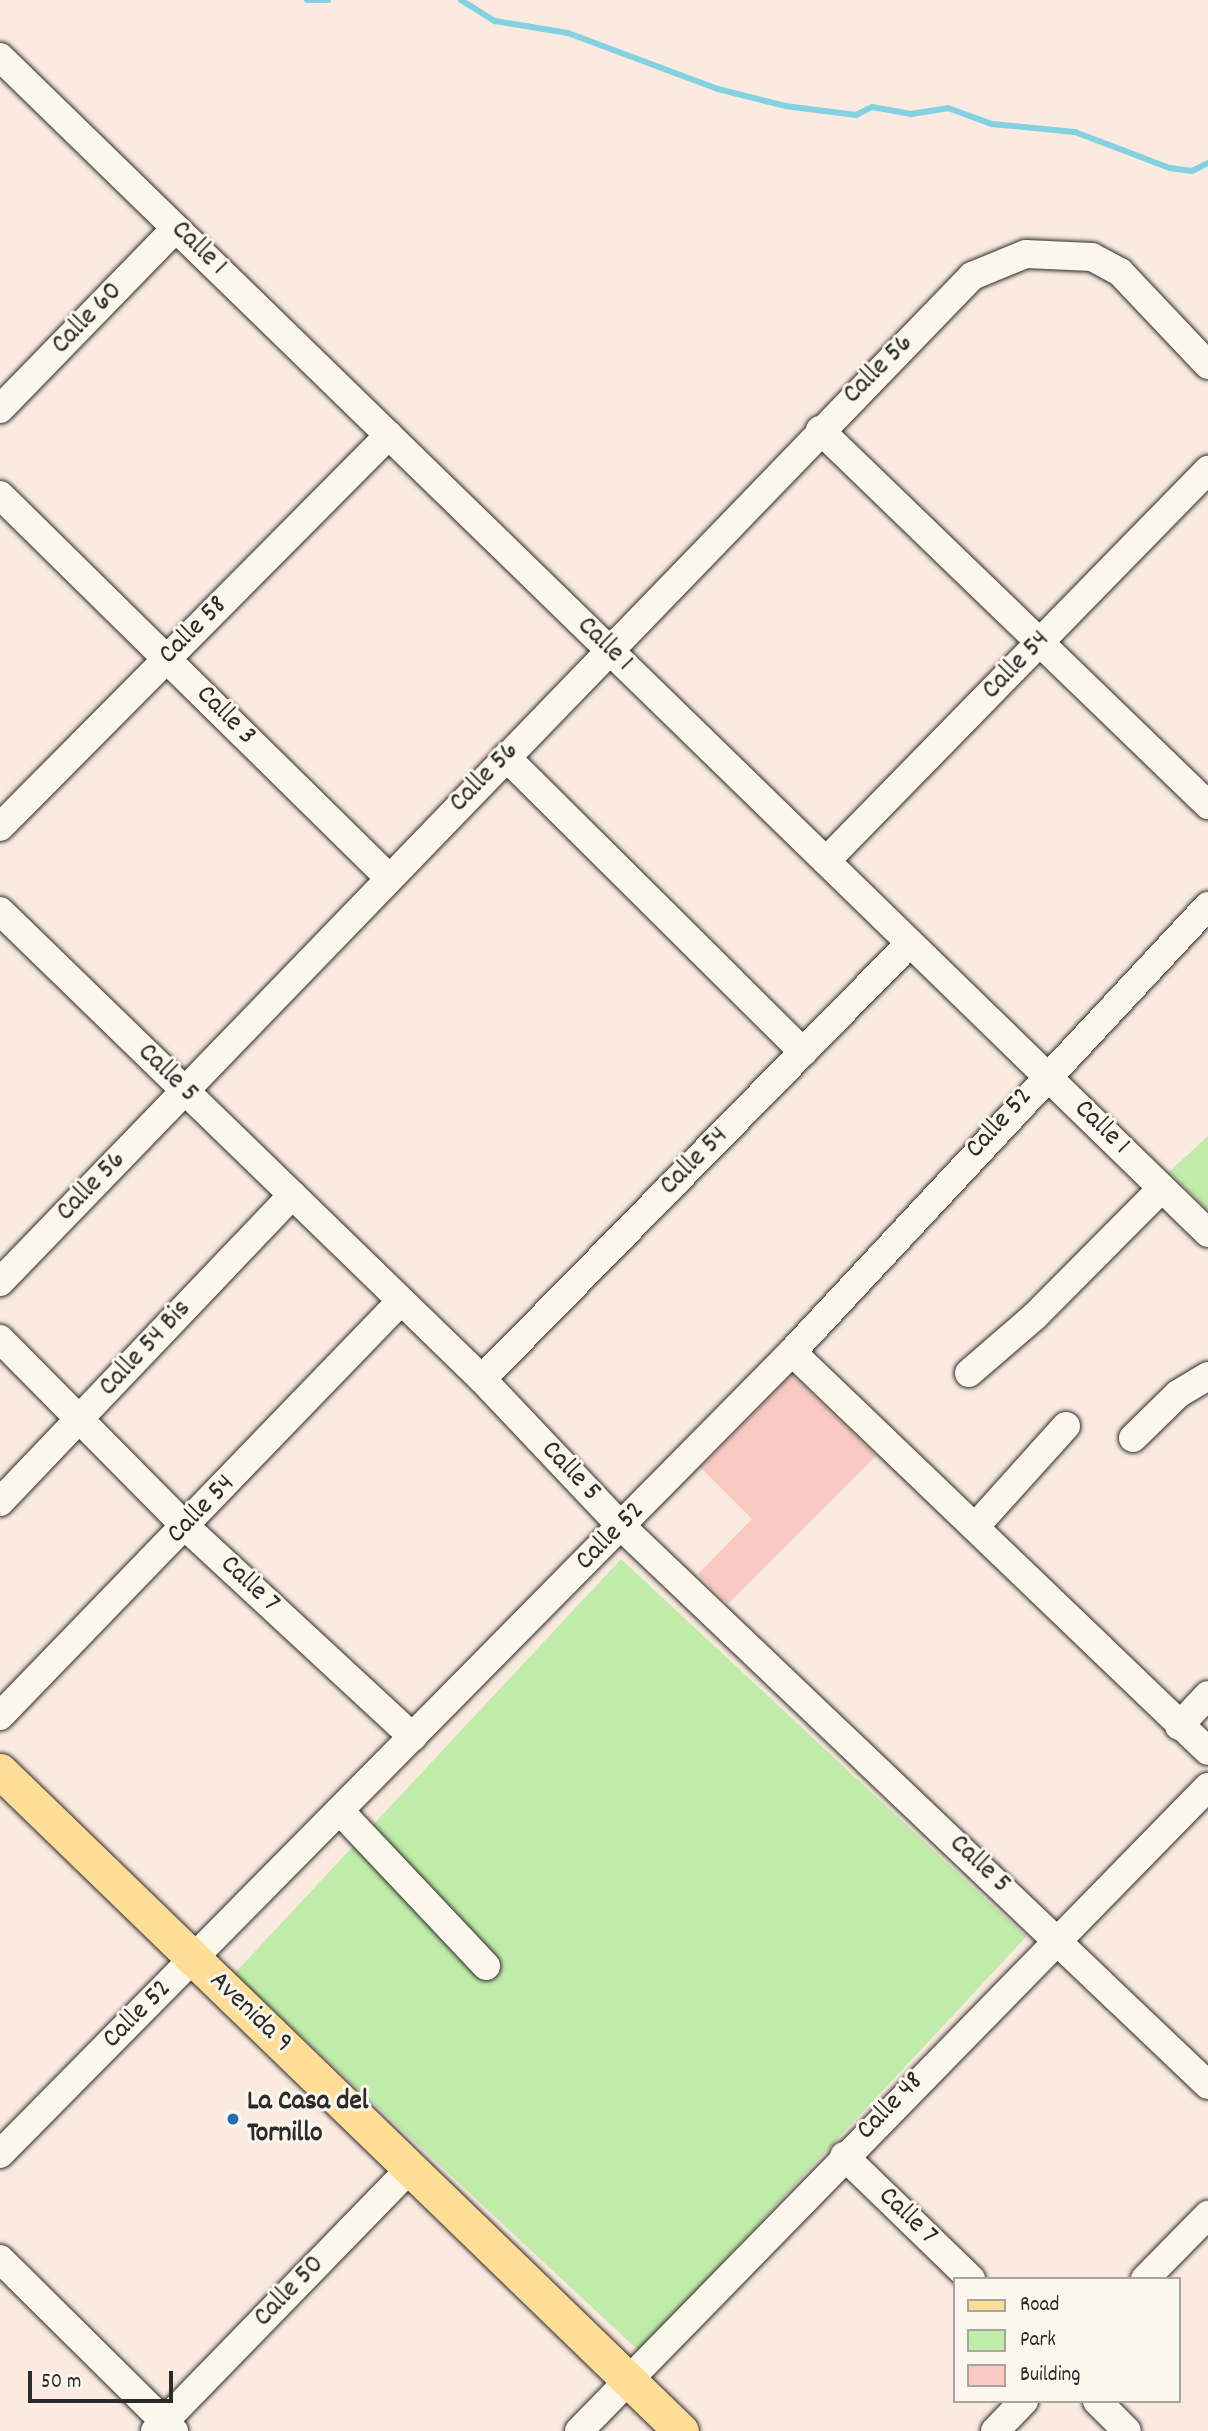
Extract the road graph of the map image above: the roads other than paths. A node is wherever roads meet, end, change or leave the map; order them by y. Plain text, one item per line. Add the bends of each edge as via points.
1 (0, 57) edge
2 (176, 228) junction
3 (1208, 365) edge
4 (0, 409) edge
5 (820, 430) junction
6 (389, 435) junction
7 (1208, 470) edge
8 (0, 495) edge
9 (1040, 642) junction
10 (609, 649) junction
11 (167, 659) junction
12 (506, 757) junction
13 (1208, 805) edge
14 (0, 828) edge
15 (826, 861) junction
16 (389, 878) junction
17 (1208, 906) edge
18 (0, 911) edge
19 (908, 946) junction
20 (803, 1052) junction
21 (1045, 1074) junction
22 (185, 1091) junction
23 (1162, 1188) junction
24 (292, 1195) junction
25 (1208, 1233) edge
26 (0, 1282) edge
27 (401, 1301) junction
28 (0, 1339) edge
29 (792, 1352) junction
30 (969, 1373) dead end
31 (1208, 1376) edge
32 (482, 1379) junction
33 (78, 1420) junction
34 (1066, 1426) dead end
35 (1133, 1438) dead end
36 (0, 1502) edge
37 (186, 1527) junction
38 (622, 1527) junction
39 (975, 1527) junction
40 (1208, 1695) edge
41 (0, 1716) edge
42 (1179, 1726) junction
43 (413, 1737) junction
44 (1208, 1751) edge
45 (0, 1771) edge
46 (1208, 1787) edge
47 (0, 1797) edge
48 (340, 1811) junction
49 (1056, 1937) junction
50 (186, 1966) junction
51 (486, 1966) dead end
52 (1208, 2085) edge
53 (0, 2154) edge
54 (844, 2156) junction
55 (403, 2176) junction
56 (1208, 2215) edge
57 (0, 2259) edge
58 (969, 2277) edge
59 (1147, 2277) edge
60 (621, 2388) junction
61 (1022, 2403) edge
62 (1099, 2403) edge
63 (164, 2428) edge
64 (579, 2431) edge
65 (651, 2431) edge
66 (681, 2431) edge
67 (995, 2431) edge
68 (1127, 2431) edge

1 - 2 street, Calle 1
2 - 4 street, Calle 60
2 - 6 street, Calle 1
3 - 5 street, Calle 56 via 1120,272 1092,257 1026,254 972,276
5 - 9 street
5 - 10 street, Calle 56
6 - 10 street, Calle 1
6 - 11 street, Calle 58
7 - 9 street, Calle 54
8 - 11 street, Calle 3
9 - 13 street
9 - 15 street, Calle 54
10 - 12 street, Calle 56
10 - 15 street, Calle 1
11 - 14 street, Calle 58
11 - 16 street, Calle 3
12 - 16 street, Calle 56
12 - 20 street
15 - 19 street, Calle 1
16 - 22 street, Calle 56
17 - 21 street, Calle 52
18 - 22 street, Calle 5
19 - 20 street, Calle 54
19 - 21 street, Calle 1
20 - 32 street, Calle 54
21 - 23 street, Calle 1
21 - 29 street, Calle 52
22 - 24 street, Calle 5
22 - 26 street, Calle 56
23 - 25 street, Calle 1
23 - 30 street via 1035,1316
24 - 27 street, Calle 5
24 - 33 street, Calle 54 Bis
27 - 32 street, Calle 5
27 - 37 street, Calle 54
28 - 33 street, Calle 7
29 - 38 street, Calle 52
29 - 39 street
31 - 35 street via 1178,1394
32 - 38 street, Calle 5
33 - 36 street, Calle 54 Bis
33 - 37 street, Calle 7
34 - 39 street
37 - 41 street, Calle 54
37 - 43 street, Calle 7
38 - 43 street, Calle 52
38 - 49 street, Calle 5
39 - 42 street
40 - 42 street
42 - 44 street
43 - 48 street, Calle 52
45 - 50 main road, Avenida 9
46 - 49 street, Calle 48
47 - 50 main road, Avenida 9
48 - 50 street, Calle 52
48 - 51 street
49 - 52 street, Calle 5
49 - 54 street, Calle 48
50 - 53 street, Calle 52
50 - 55 main road, Avenida 9
54 - 58 street, Calle 7
54 - 60 street, Calle 48
55 - 60 main road, Avenida 9
55 - 63 street, Calle 50
56 - 59 street
57 - 63 street
60 - 64 street, Calle 48
60 - 65 main road, Avenida 9
60 - 66 main road, Avenida 9
61 - 67 street
62 - 68 street

